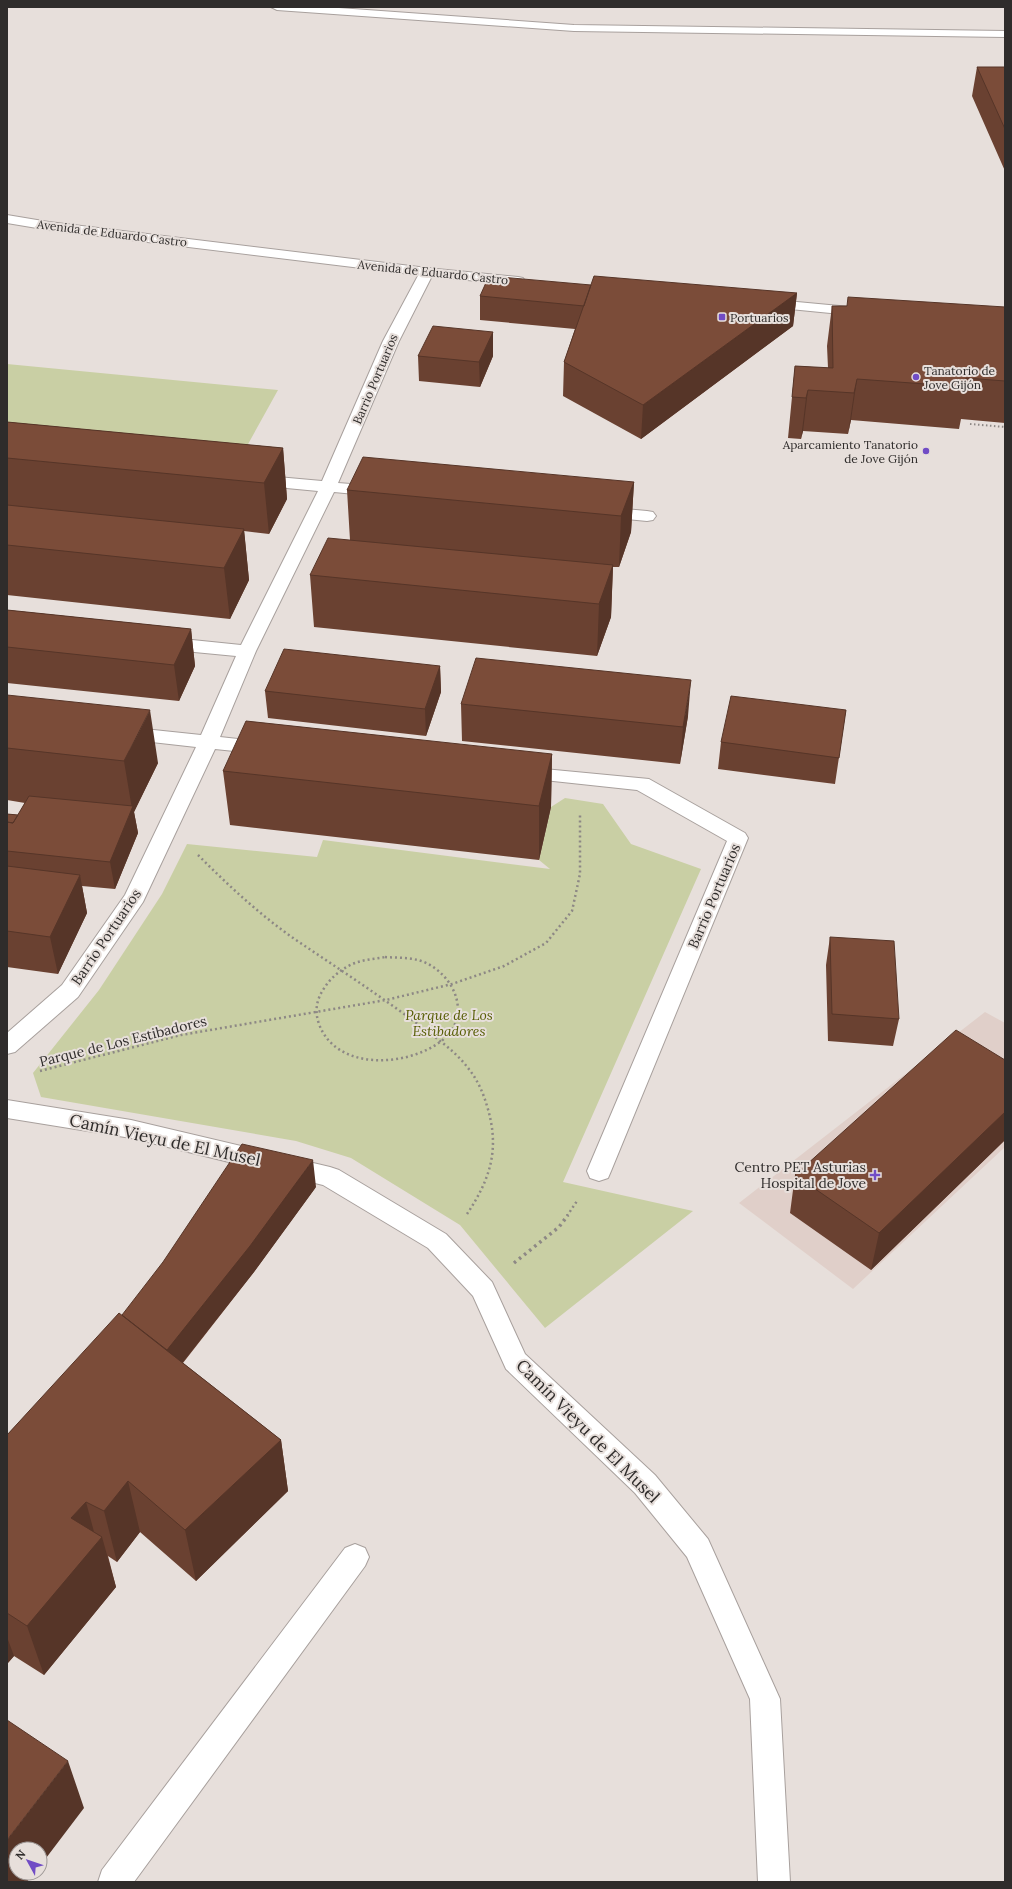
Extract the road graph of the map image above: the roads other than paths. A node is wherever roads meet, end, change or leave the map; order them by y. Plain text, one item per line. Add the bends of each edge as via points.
1 (277, 7) edge
2 (1005, 34) edge
3 (7, 219) edge
4 (427, 272) junction
5 (534, 282) edge
6 (750, 302) edge
7 (878, 313) edge
8 (238, 478) edge
9 (328, 487) junction
10 (392, 493) edge
11 (583, 510) edge
12 (646, 516) dead end
13 (146, 641) edge
14 (247, 651) junction
15 (102, 730) edge
16 (208, 742) junction
17 (281, 750) edge
18 (500, 771) edge
19 (7, 1046) edge
20 (7, 1108) edge
21 (599, 1171) road end
22 (355, 1557) dead end
23 (114, 1882) edge
24 (774, 1882) edge

1 - 2 street via 574,28
3 - 4 street, Avenida de Eduardo Castro
4 - 5 street, Avenida de Eduardo Castro
4 - 9 street, Barrio Portuarios via 391,341
6 - 7 street
8 - 9 street
9 - 10 street
9 - 14 street, Barrio Portuarios
11 - 12 street
13 - 14 street
14 - 16 street, Barrio Portuarios
15 - 16 street
16 - 17 street
16 - 19 street, Barrio Portuarios via 135,897 70,991
18 - 21 street, Barrio Portuarios via 642,784 738,838
20 - 24 street, Camín Vieyu de El Musel via 131,1129 330,1177 437,1241 483,1289 516,1361 645,1484 698,1548 765,1700
22 - 23 street

